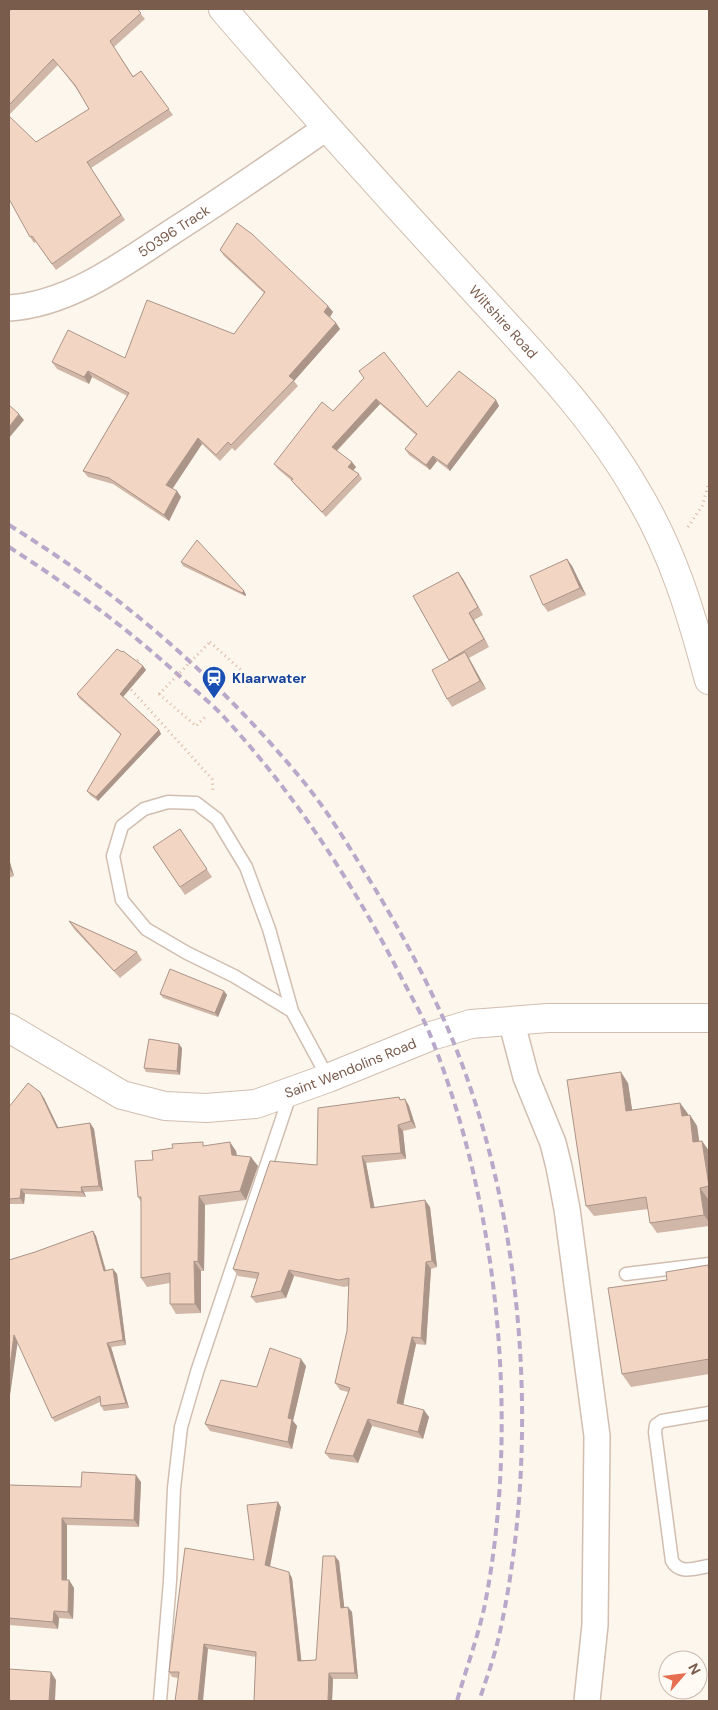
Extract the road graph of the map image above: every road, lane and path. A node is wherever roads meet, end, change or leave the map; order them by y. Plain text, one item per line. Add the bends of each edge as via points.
1 (223, 9) edge
2 (326, 128) junction
3 (9, 308) edge
4 (709, 483) edge
5 (664, 543) junction
6 (141, 657) dead end
7 (127, 671) edge
8 (709, 680) edge
9 (126, 685) edge
10 (237, 685) dead end
11 (205, 717) dead end
12 (217, 819) junction
13 (292, 1011) junction
14 (709, 1018) edge
15 (511, 1020) junction
16 (9, 1028) edge
17 (328, 1078) junction
18 (291, 1092) junction
19 (709, 1264) edge
20 (626, 1274) dead end
21 (709, 1413) edge
22 (709, 1566) edge
23 (160, 1701) edge
24 (587, 1701) edge

1 - 2 street, Wiltshire Road
2 - 3 street, 50396 Track via 250,182 110,272 71,293 26,307
2 - 5 street, Wiltshire Road via 542,364 599,431 638,492
4 - 5 path via 702,506 691,524
5 - 8 street, Wiltshire Road via 689,604
6 - 7 path
9 - 12 path via 212,779
10 - 11 path, bridge via 243,672 210,642 159,694 196,726
12 - 13 lane via 246,867 269,929
12 - 13 lane via 196,803 168,802 144,809 122,826 113,856 122,900 146,929
13 - 17 lane
14 - 15 street, Saint Wendolins Road
15 - 17 street, Saint Wendolins Road via 471,1024 431,1036
15 - 24 street via 526,1077 553,1143 559,1167 597,1436 595,1625
16 - 18 street, Saint Wendolins Road via 122,1095 165,1106 206,1108 256,1104
17 - 18 street, Saint Wendolins Road
18 - 23 lane via 199,1363 181,1427
19 - 20 lane
21 - 22 lane via 662,1421 656,1425 655,1432 672,1561 680,1569

